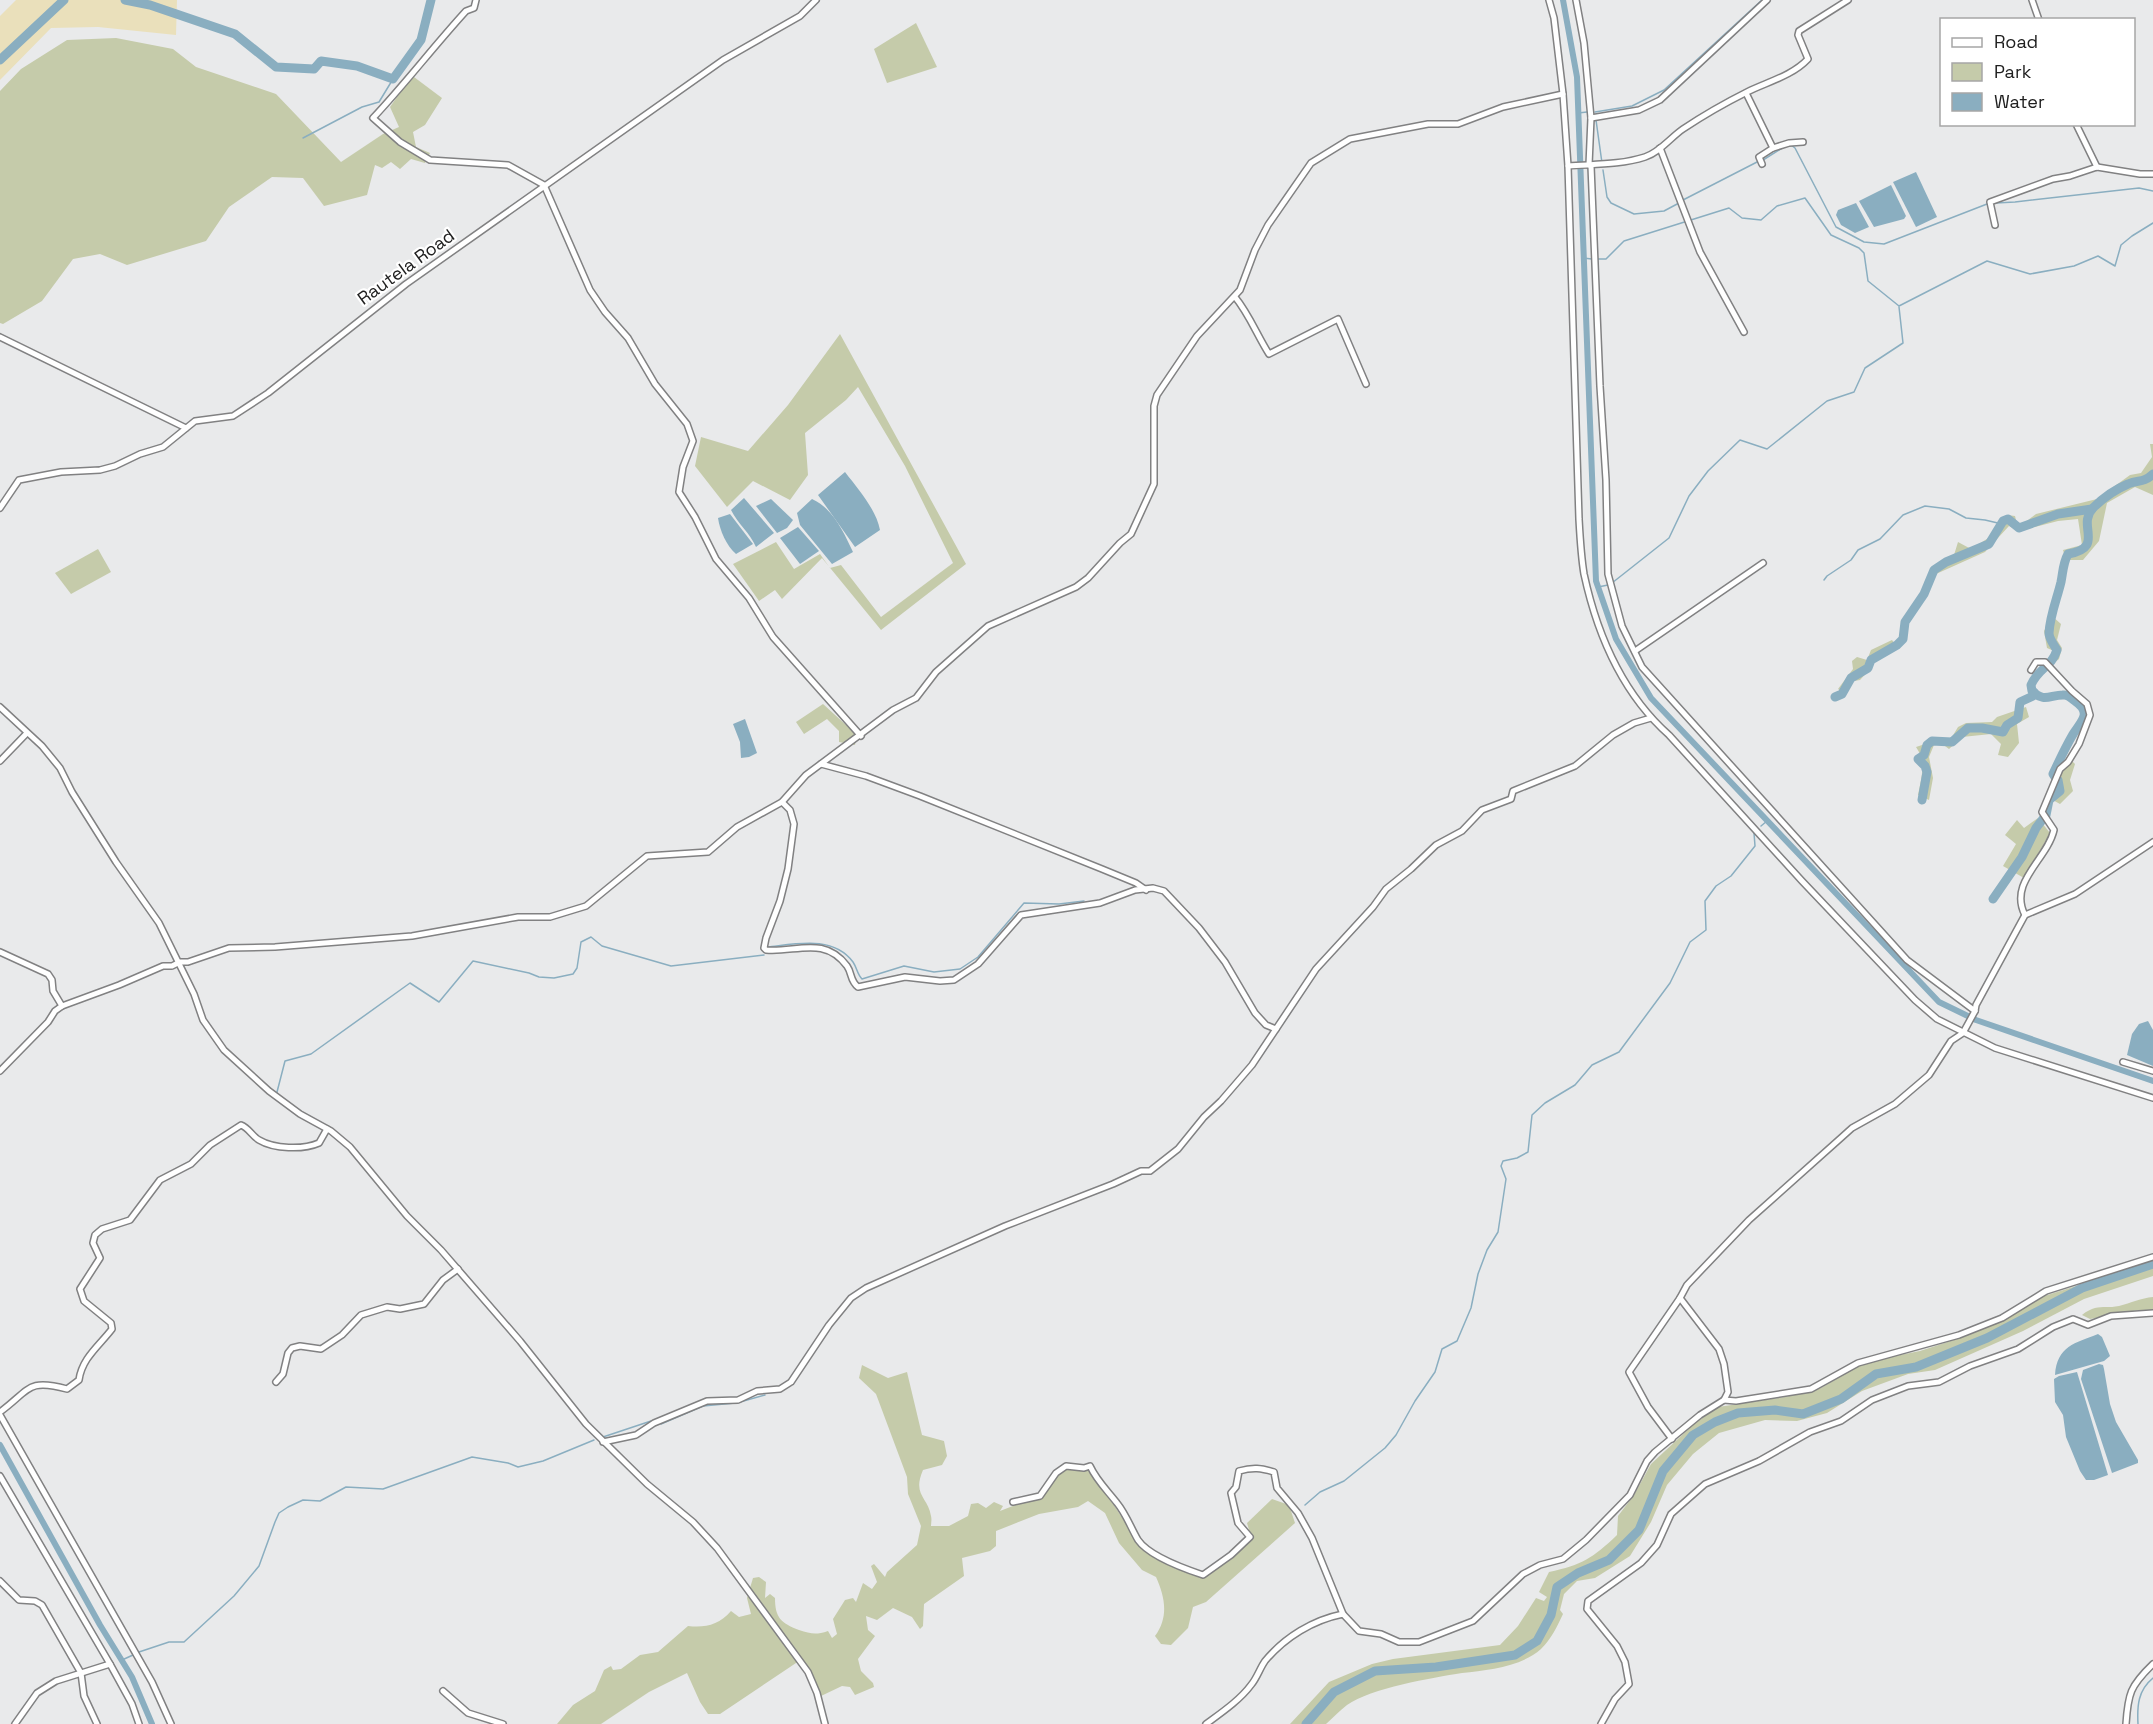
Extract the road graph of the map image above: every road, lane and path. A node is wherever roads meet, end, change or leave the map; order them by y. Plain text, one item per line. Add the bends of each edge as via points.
1 (476, 0) edge
2 (816, 0) edge
3 (1549, 0) edge
4 (1576, 0) edge
5 (1767, 0) edge
6 (1848, 0) edge
7 (2032, 0) edge
8 (2038, 18) edge
9 (1746, 93) junction
10 (1563, 94) junction
11 (1592, 118) junction
12 (2077, 126) edge
13 (1803, 142) dead end
14 (1660, 148) junction
15 (1773, 148) junction
16 (1762, 164) dead end
17 (1571, 166) junction
18 (1588, 166) junction
19 (2097, 167) junction
20 (2153, 174) edge
21 (544, 185) junction
22 (1995, 225) dead end
23 (1235, 297) junction
24 (1744, 332) dead end
25 (0, 337) edge
26 (1366, 384) dead end
27 (186, 428) junction
28 (0, 508) edge
29 (1763, 562) dead end
30 (1635, 651) junction
31 (2031, 670) dead end
32 (0, 707) edge
33 (1651, 718) junction
34 (27, 733) junction
35 (861, 735) junction
36 (0, 761) edge
37 (821, 764) junction
38 (782, 802) junction
39 (2153, 842) edge
40 (1146, 890) junction
41 (2025, 915) junction
42 (0, 952) edge
43 (180, 962) junction
44 (62, 1006) junction
45 (1974, 1014) junction
46 (1276, 1029) junction
47 (1965, 1030) junction
48 (2123, 1062) dead end
49 (0, 1071) edge
50 (2153, 1071) edge
51 (2153, 1098) edge
52 (327, 1129) junction
53 (2153, 1257) edge
54 (458, 1269) junction
55 (1680, 1298) junction
56 (2153, 1312) edge
57 (276, 1382) dead end
58 (1724, 1400) junction
59 (0, 1414) edge
60 (1672, 1439) junction
61 (603, 1442) junction
62 (0, 1476) edge
63 (1013, 1502) dead end
64 (0, 1581) edge
65 (1342, 1614) junction
66 (110, 1664) junction
67 (2153, 1664) edge
68 (81, 1673) junction
69 (443, 1691) dead end
70 (15, 1724) edge
71 (97, 1724) edge
72 (140, 1724) edge
73 (171, 1724) edge
74 (503, 1724) edge
75 (825, 1724) edge
76 (1206, 1724) edge
77 (1601, 1724) edge
78 (2126, 1724) edge

1 - 21 street via 474,8 466,10 373,118 400,142 430,160 508,165
2 - 21 street, Rautela Road via 800,16 723,60
3 - 10 street
4 - 11 street
5 - 11 street via 1660,100 1639,110
6 - 9 street via 1799,31 1808,59 1800,67
7 - 8 street
9 - 14 street via 1685,128
9 - 15 street
10 - 17 street
10 - 23 street via 1503,107 1458,124 1428,124 1350,139 1311,163 1268,225
11 - 18 street
12 - 19 street
13 - 15 street
14 - 18 street via 1645,157
14 - 24 street via 1700,252
15 - 16 street via 1759,157
17 - 18 street
17 - 33 street via 1579,519 1584,572 1596,621 1613,661
18 - 30 street via 1608,574 1622,626
19 - 20 street
19 - 22 street via 1990,202
21 - 27 street, Rautela Road via 406,284 244,410 233,416 195,421
21 - 35 street via 590,290 687,424 693,441 679,492 712,551 750,598 773,637
23 - 26 street via 1269,354 1338,319
23 - 35 street via 1197,336 1157,395 1154,484 1131,534 1076,587 988,626 936,672 916,698
25 - 27 street
27 - 28 street, Rautela Road via 163,447 115,466 19,480
29 - 30 street
30 - 45 street via 1642,667 1907,960
31 - 41 street via 2036,662 2046,663 2087,704 2090,715 2079,744 2048,794 2044,817 2053,827 2053,834 2020,893
32 - 34 street
33 - 46 street via 1613,735 1575,766 1513,791 1511,799 1482,810 1462,831 1436,845 1386,889 1316,969
33 - 47 street via 1915,1000 1937,1019
34 - 36 street
34 - 43 street via 60,768
35 - 37 street
37 - 38 street
37 - 40 street via 920,796
38 - 40 street via 790,810 794,824 789,869 764,948 771,951 816,947 832,953 847,966 852,983 858,987 905,977 954,980 978,964 1021,915 1100,903
38 - 43 street via 737,827 708,852 647,856 586,906 550,917 518,917 412,936 229,948
39 - 41 street via 2075,894
40 - 46 street via 1164,891 1177,903 1226,962 1256,1013 1266,1025
41 - 45 street
42 - 44 street via 48,974
43 - 44 street
43 - 52 street via 203,1020 224,1050 269,1091
44 - 49 street
45 - 47 street
46 - 61 street via 1221,1101 1178,1149 1150,1171 1141,1171 1005,1226 866,1288 851,1298 791,1382 780,1389 757,1391 738,1400 707,1401 654,1423 636,1435
47 - 51 street via 1995,1048
47 - 55 street via 1951,1041 1929,1075 1912,1090 1852,1128 1749,1220 1687,1285
48 - 50 street
52 - 54 street via 350,1147 407,1216
52 - 59 street via 319,1143 298,1147 268,1145 241,1125 190,1164 160,1180 130,1220 95,1234 93,1243 100,1258 80,1289 84,1301 111,1323 112,1329 89,1354 79,1380 67,1389 46,1383 35,1386
53 - 58 street via 2046,1291 2002,1318 1959,1335 1858,1363 1811,1389
54 - 57 street via 443,1280 424,1304 400,1310 387,1307 361,1316 321,1349 292,1348
54 - 61 street
55 - 58 street via 1719,1349 1728,1392
55 - 60 street via 1629,1372
56 - 77 street via 2111,1316 2088,1325 2073,1319 2018,1349 1939,1382 1908,1386 1872,1400 1840,1421 1705,1484 1671,1514 1657,1545 1641,1563 1588,1601 1587,1609 1625,1662 1629,1684
58 - 60 street
59 - 73 street via 152,1682
60 - 65 street via 1647,1461 1630,1495 1586,1540 1563,1559 1523,1574 1473,1621 1419,1642 1399,1642 1359,1631
61 - 75 street via 717,1548 808,1672
62 - 66 street
63 - 65 street via 1040,1496 1066,1466 1090,1466 1144,1546 1203,1575 1251,1537 1238,1522 1231,1493 1239,1471 1254,1467 1274,1472 1277,1488 1312,1538
64 - 68 street via 19,1600 42,1605
65 - 76 street via 1303,1628 1265,1661 1251,1685
66 - 68 street
66 - 72 street
67 - 78 street via 2127,1696
68 - 70 street via 56,1681 38,1693
68 - 71 street via 84,1696
69 - 74 street via 468,1713

